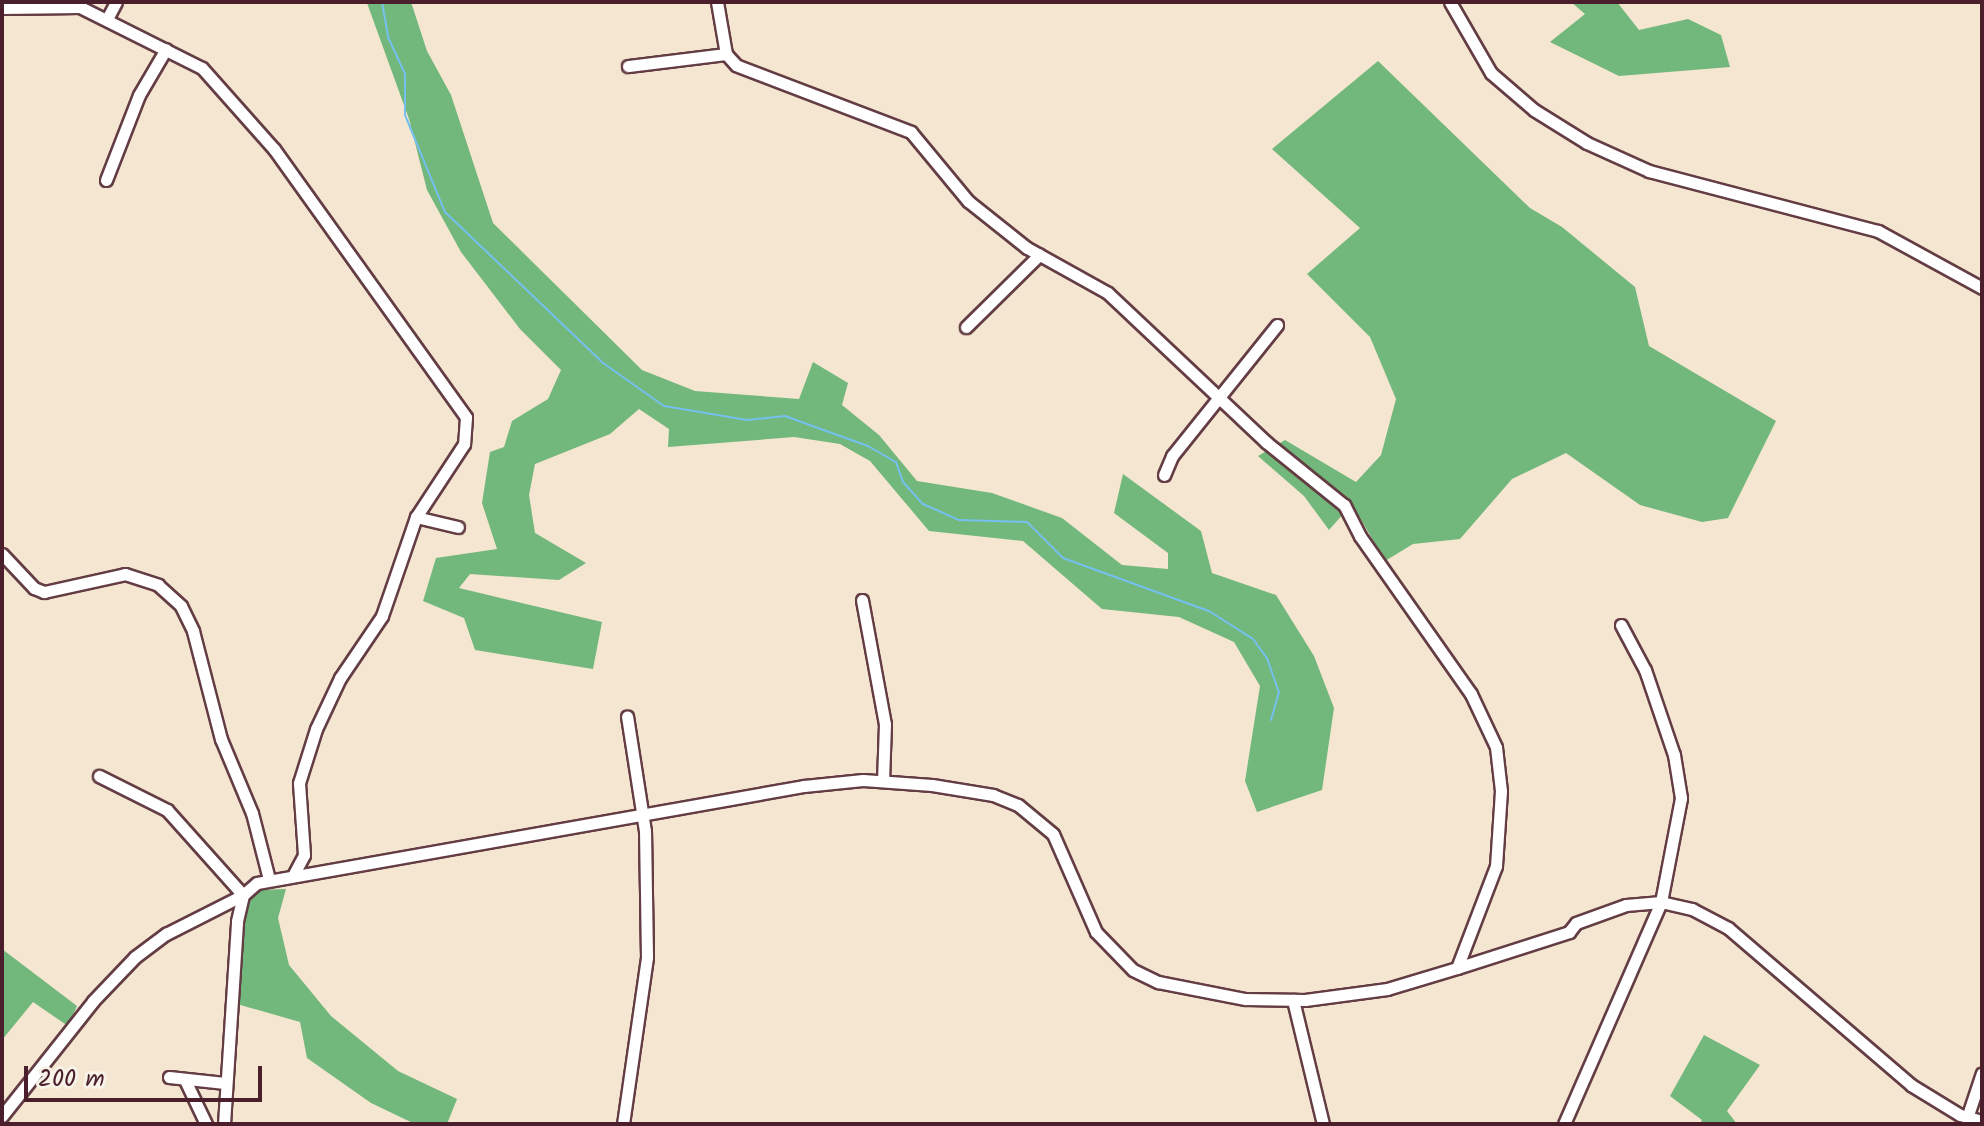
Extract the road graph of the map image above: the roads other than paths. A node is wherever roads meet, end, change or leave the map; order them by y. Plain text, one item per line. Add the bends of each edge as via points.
1 (116, 2) edge
2 (717, 2) edge
3 (1450, 2) edge
4 (31, 4) edge
5 (2, 8) edge
6 (92, 8) edge
7 (107, 19) junction
8 (166, 49) junction
9 (726, 54) junction
10 (628, 66) dead end
11 (106, 180) dead end
12 (1039, 255) junction
13 (1982, 288) edge
14 (1277, 325) dead end
15 (966, 327) dead end
16 (1220, 397) junction
17 (1164, 475) dead end
18 (416, 517) junction
19 (458, 527) dead end
20 (2, 554) edge
21 (862, 600) dead end
22 (1621, 625) dead end
23 (627, 716) dead end
24 (99, 776) dead end
25 (883, 781) junction
26 (644, 817) junction
27 (294, 874) junction
28 (269, 879) junction
29 (243, 895) junction
30 (1661, 902) junction
31 (1457, 968) junction
32 (1293, 1000) junction
33 (1982, 1073) edge
34 (169, 1077) dead end
35 (185, 1080) junction
36 (225, 1083) junction
37 (2, 1116) edge
38 (1967, 1118) junction
39 (1982, 1121) edge
40 (206, 1124) edge
41 (224, 1124) edge
42 (623, 1124) edge
43 (1323, 1124) edge
44 (1564, 1124) edge

1 - 7 street
2 - 9 street
3 - 13 street via 1491,73 1579,139 1649,171 1878,231
4 - 5 street
4 - 6 street
6 - 7 street
7 - 8 street
8 - 11 street via 139,95
8 - 18 street via 202,68 255,124 462,410 468,425 464,444
9 - 10 street
9 - 12 street via 767,79 911,132 956,190
12 - 15 street
12 - 16 street via 1096,284
14 - 16 street
16 - 17 street via 1172,456
16 - 31 street via 1288,462 1337,495 1471,694 1490,731 1501,778 1496,866
18 - 19 street
18 - 27 street via 382,616 340,678 309,748 298,797 304,855
20 - 28 street via 44,592 125,574 158,585 181,606 193,631 225,750 252,813
21 - 25 street via 885,724
22 - 30 street via 1645,670 1674,755 1681,798
23 - 26 street
24 - 29 street via 167,810
25 - 26 street via 804,786
25 - 32 street via 993,795 1033,815 1053,834 1092,926 1119,958 1145,977 1245,999
26 - 27 street
26 - 42 street via 647,957
27 - 28 street
28 - 29 street
29 - 36 street via 233,955
29 - 37 street via 166,934 135,957
30 - 31 street via 1609,910 1576,923 1569,932
30 - 38 street via 1722,924 1890,1068
30 - 44 street
31 - 32 street via 1387,989
32 - 43 street
33 - 38 street
34 - 35 street
35 - 36 street
35 - 40 street
36 - 41 street
38 - 39 street

